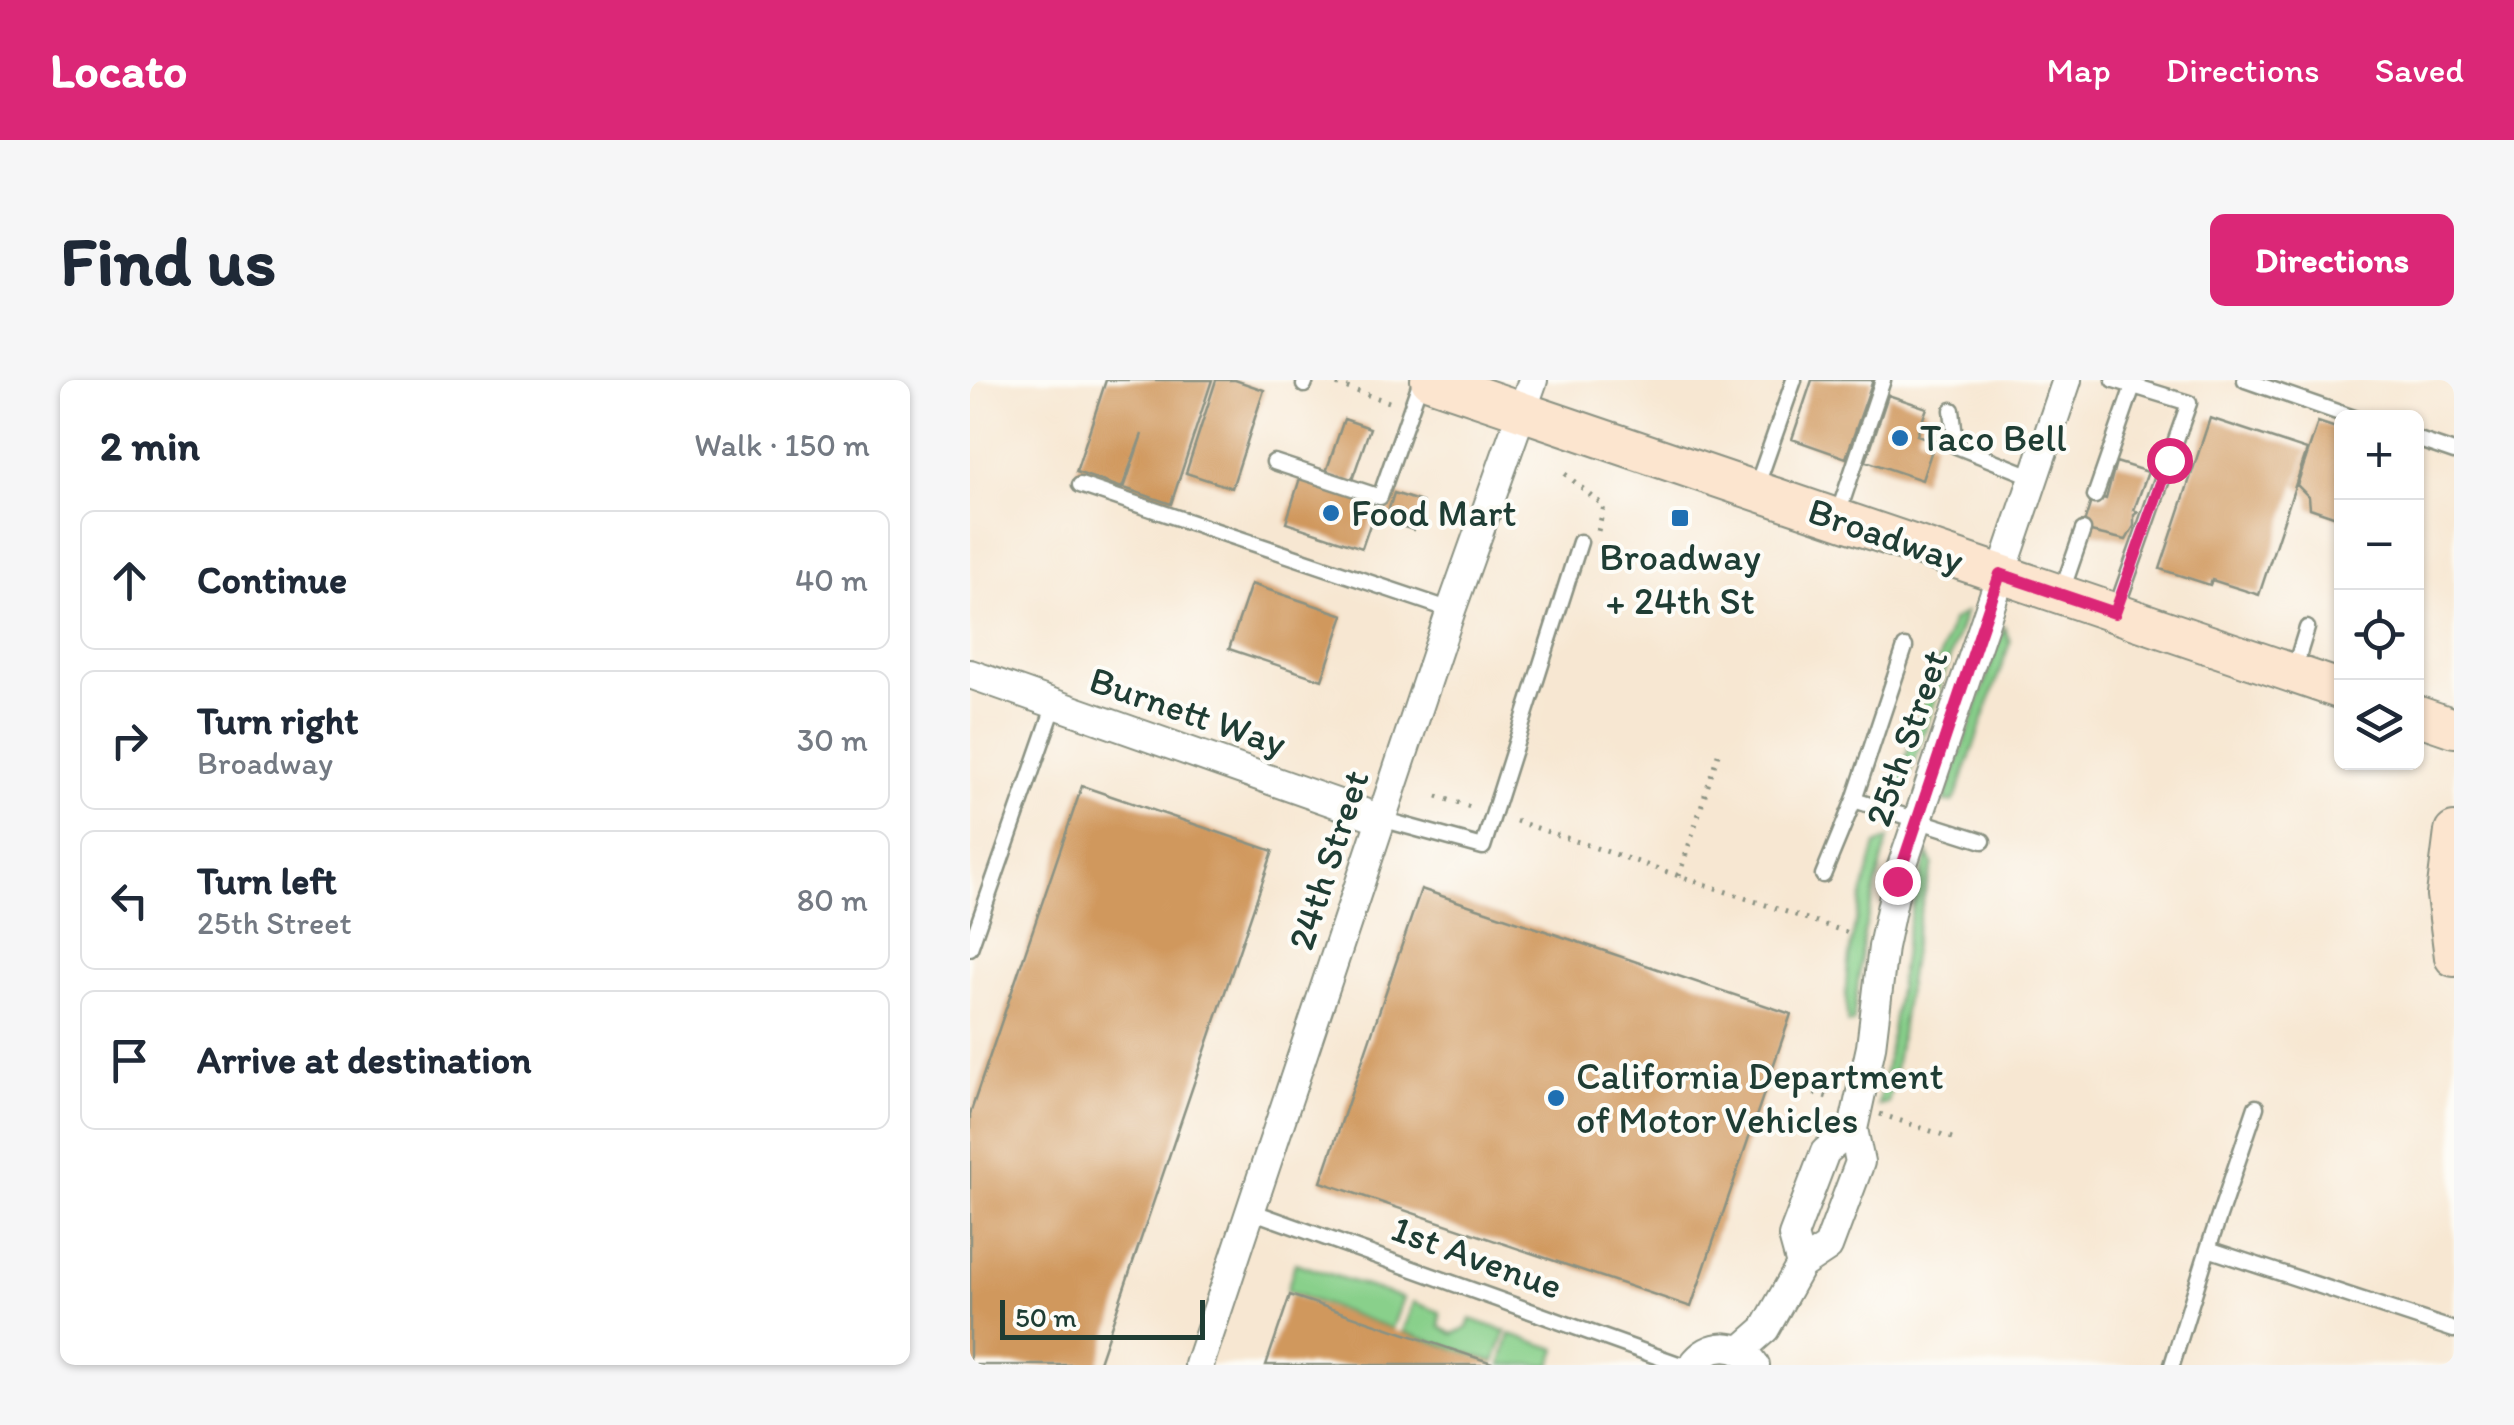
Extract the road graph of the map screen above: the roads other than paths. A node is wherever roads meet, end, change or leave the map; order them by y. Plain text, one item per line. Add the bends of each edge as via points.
1 (1421, 380) edge
2 (1430, 380) edge
3 (1794, 380) edge
4 (1883, 380) edge
5 (2067, 380) edge
6 (2114, 380) edge
7 (2245, 380) edge
8 (2133, 386) junction
9 (1527, 396) edge
10 (1952, 410) dead end
11 (2334, 411) edge
12 (2424, 442) edge
13 (2454, 452) edge
14 (1274, 462) dead end
15 (2034, 478) junction
16 (1080, 485) dead end
17 (1754, 492) junction
18 (2095, 496) dead end
19 (1836, 517) junction
20 (2083, 530) dead end
21 (1580, 542) dead end
22 (2000, 574) junction
23 (2061, 595) junction
24 (1451, 610) junction
25 (2115, 613) junction
26 (2308, 628) dead end
27 (1905, 647) dead end
28 (970, 674) edge
29 (2293, 674) junction
30 (2334, 687) edge
31 (1055, 704) junction
32 (2424, 718) edge
33 (2454, 728) edge
34 (1854, 800) junction
35 (1381, 818) junction
36 (1917, 820) junction
37 (2454, 832) edge
38 (1983, 842) dead end
39 (1823, 875) dead end
40 (970, 948) edge
41 (2454, 957) edge
42 (2256, 1108) dead end
43 (1251, 1211) junction
44 (2208, 1249) junction
45 (2454, 1330) edge
46 (1748, 1358) edge
47 (1199, 1365) edge
48 (1680, 1365) edge
49 (1693, 1365) edge
50 (2172, 1365) edge

1 - 14 lane via 1380,497
2 - 9 main road, Broadway
3 - 17 lane
4 - 19 lane
5 - 15 street, 25th Street
6 - 8 lane
7 - 11 lane
8 - 18 lane
8 - 25 lane via 2188,403
9 - 17 main road, Broadway
9 - 24 street, 24th Street
10 - 15 lane via 1956,446
12 - 13 lane
15 - 22 street, 25th Street
16 - 24 lane
17 - 19 main road, Broadway
19 - 22 main road, Broadway
20 - 23 lane
21 - 35 lane via 1483,847
22 - 23 main road, Broadway
22 - 36 street, 25th Street
23 - 25 main road, Broadway
24 - 35 street, 24th Street
25 - 29 main road, Broadway
26 - 29 lane
27 - 34 lane
28 - 31 street, Burnett Way
29 - 30 main road, Broadway
31 - 35 street, Burnett Way
31 - 40 lane
32 - 33 main road
34 - 36 lane
34 - 39 lane
35 - 43 street, 24th Street
36 - 38 lane
36 - 46 street, 25th Street via 1890,914 1853,1129 1860,1162 1828,1247 1801,1265
37 - 41 main road via 2446,894
42 - 44 lane
43 - 47 street, 24th Street
43 - 48 lane, 1st Avenue
44 - 45 lane
44 - 50 lane
46 - 49 street via 1716,1347

